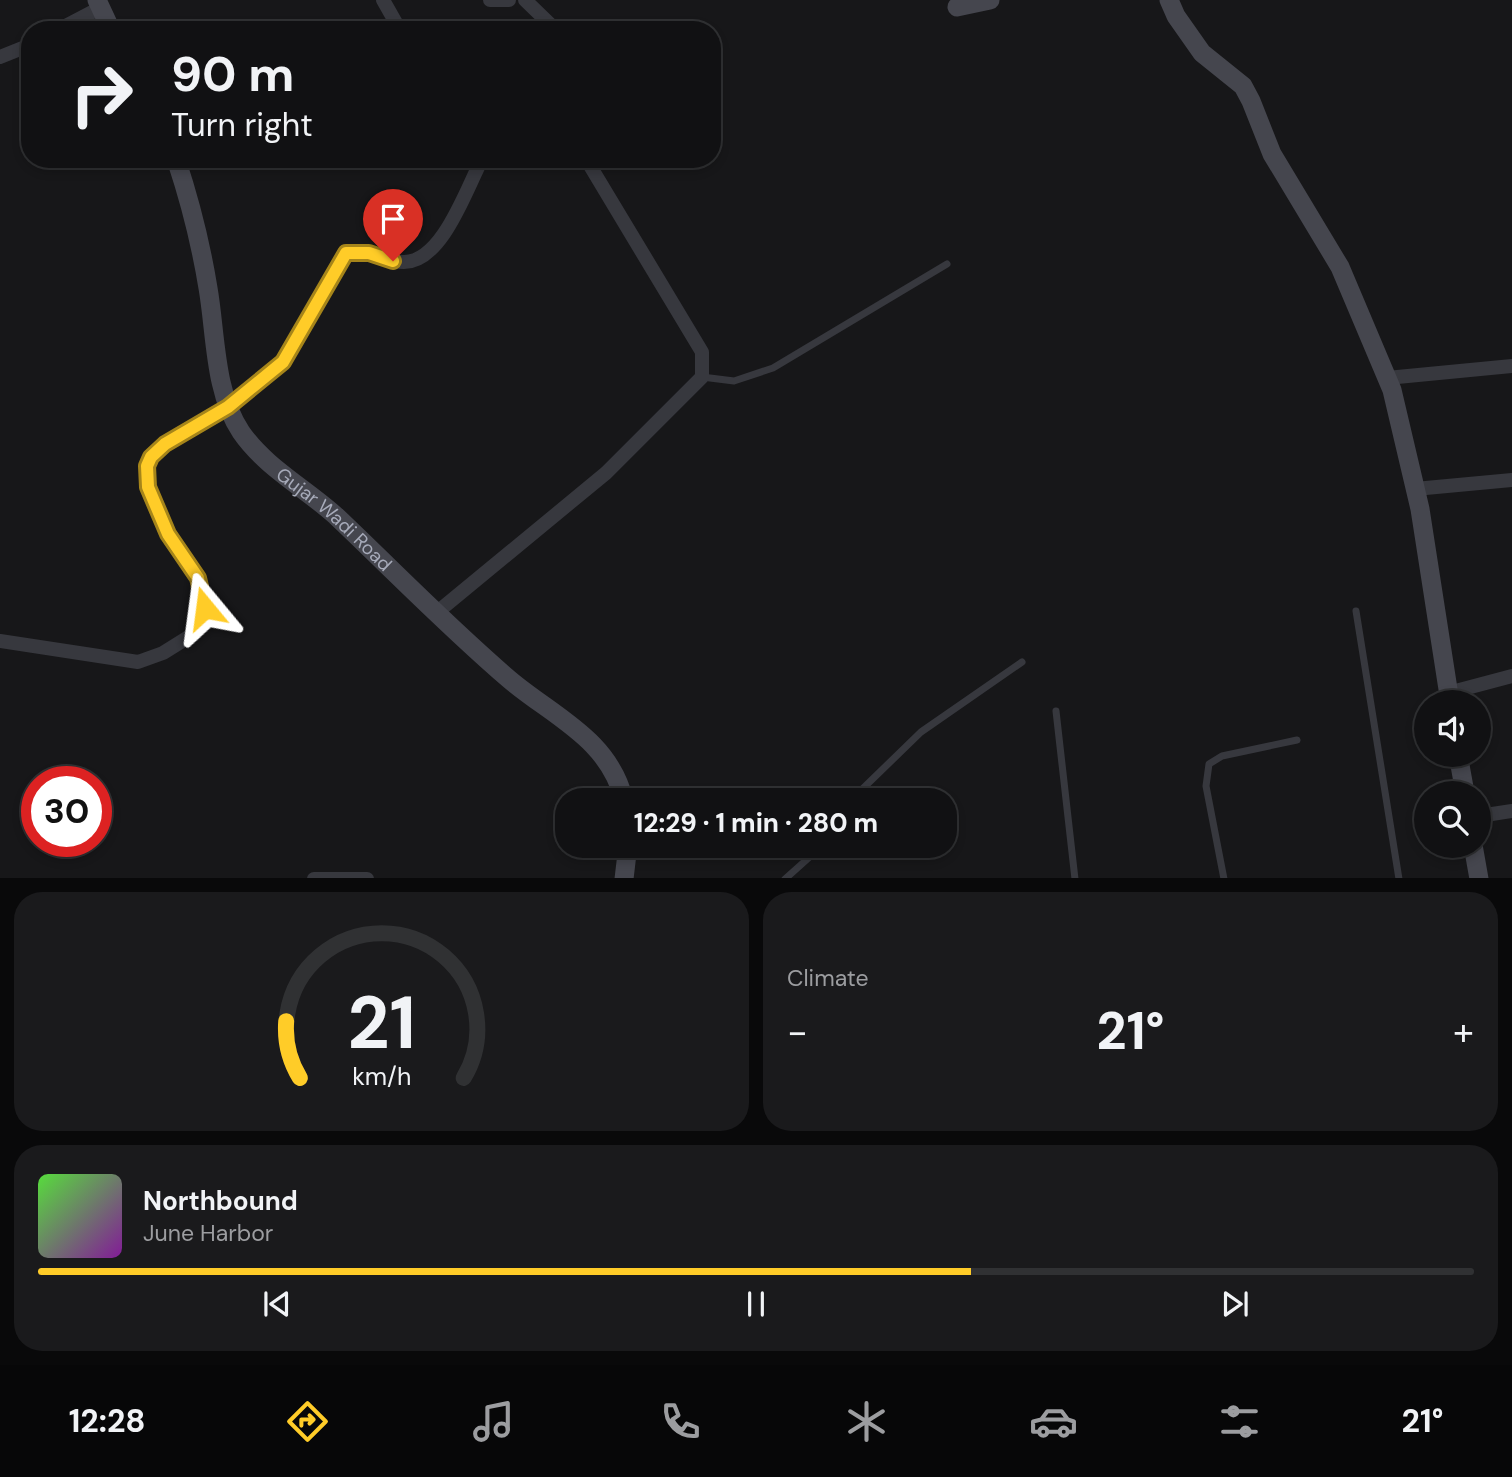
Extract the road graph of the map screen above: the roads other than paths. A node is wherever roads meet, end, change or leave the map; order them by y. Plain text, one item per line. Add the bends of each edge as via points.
1 (383, 0) edge
2 (490, 0) edge
3 (509, 0) edge
4 (526, 0) edge
5 (990, 0) edge
6 (1169, 0) edge
7 (99, 4) edge
8 (957, 7) dead end
9 (72, 21) edge
10 (107, 21) edge
11 (395, 21) edge
12 (547, 21) edge
13 (21, 48) edge
14 (0, 57) edge
15 (178, 168) edge
16 (477, 168) edge
17 (591, 168) edge
18 (947, 264) dead end
19 (1512, 366) edge
20 (702, 377) junction
21 (1387, 378) junction
22 (228, 407) junction
23 (1512, 480) edge
24 (1415, 489) junction
25 (1356, 611) dead end
26 (435, 614) junction
27 (0, 641) edge
28 (1022, 662) dead end
29 (1512, 676) edge
30 (1448, 690) edge
31 (1470, 690) edge
32 (1056, 711) dead end
33 (1297, 740) dead end
34 (620, 788) edge
35 (863, 788) edge
36 (1512, 811) edge
37 (1491, 814) edge
38 (626, 858) edge
39 (808, 858) edge
40 (1475, 858) edge
41 (314, 878) edge
42 (367, 878) edge
43 (624, 878) edge
44 (785, 878) edge
45 (1075, 878) edge
46 (1224, 878) edge
47 (1398, 878) edge
48 (1479, 878) edge

1 - 11 street
2 - 3 street
4 - 12 street
5 - 8 street
6 - 21 street via 1202,54 1243,86 1272,154 1340,267
7 - 9 street
7 - 10 street
13 - 14 street
15 - 22 street, Gujar Wadi Road via 208,284
16 - 22 street via 436,248 415,262 346,253 283,362
17 - 20 street via 702,352
18 - 20 lane via 773,368 734,381
19 - 21 street
20 - 26 street via 613,467
21 - 24 street
22 - 26 street, Gujar Wadi Road via 252,447 334,515
22 - 27 street via 156,451 146,476 168,534 204,594 202,621 195,633 148,660 125,663
23 - 24 street
24 - 30 street
25 - 47 lane
26 - 34 street, Gujar Wadi Road via 513,683 586,736 612,768
28 - 35 lane via 921,732
29 - 31 street
32 - 45 lane
33 - 46 lane via 1223,756 1209,764 1206,786
36 - 37 street
38 - 43 street
39 - 44 lane
40 - 48 street
41 - 42 street

